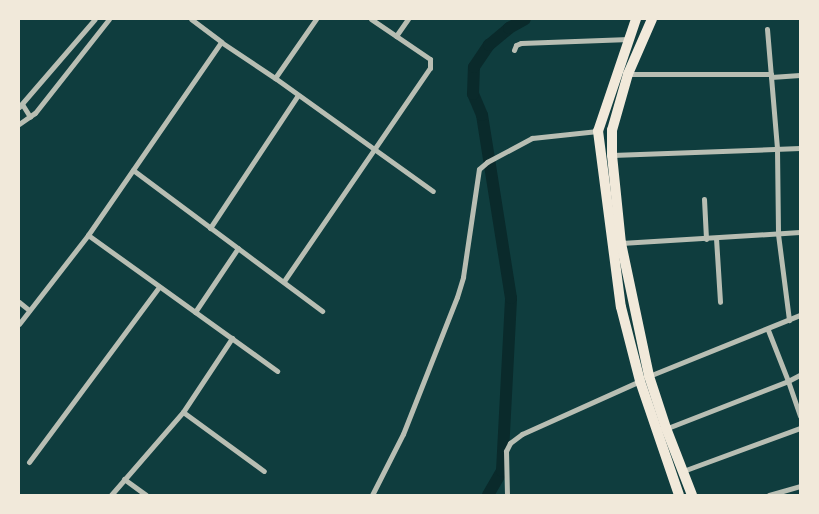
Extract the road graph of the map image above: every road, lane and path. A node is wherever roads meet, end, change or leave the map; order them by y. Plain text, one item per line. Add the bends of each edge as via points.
1 (95, 19) edge
2 (109, 19) edge
3 (191, 19) edge
4 (316, 19) edge
5 (371, 19) edge
6 (408, 19) edge
7 (636, 19) edge
8 (652, 19) edge
9 (767, 29) dead end
10 (644, 34) junction
11 (630, 35) junction
12 (396, 36) junction
13 (221, 42) junction
14 (514, 50) dead end
15 (628, 74) junction
16 (771, 75) junction
17 (800, 75) edge
18 (275, 78) junction
19 (298, 95) junction
20 (21, 106) edge
21 (30, 117) junction
22 (19, 124) edge
23 (598, 131) junction
24 (800, 148) edge
25 (374, 149) junction
26 (777, 149) junction
27 (612, 155) junction
28 (133, 170) junction
29 (433, 191) dead end
30 (704, 199) dead end
31 (210, 228) junction
32 (800, 232) edge
33 (778, 234) junction
34 (88, 236) junction
35 (716, 238) junction
36 (706, 239) junction
37 (621, 243) junction
38 (238, 248) junction
39 (284, 282) junction
40 (159, 287) junction
41 (19, 302) edge
42 (720, 302) dead end
43 (29, 310) junction
44 (322, 311) dead end
45 (195, 312) junction
46 (800, 315) edge
47 (789, 320) junction
48 (19, 324) edge
49 (768, 330) junction
50 (232, 338) junction
51 (277, 371) dead end
52 (800, 375) edge
53 (644, 378) junction
54 (788, 381) junction
55 (183, 412) junction
56 (800, 416) edge
57 (800, 428) edge
58 (661, 430) junction
59 (29, 462) dead end
60 (264, 471) dead end
61 (682, 472) junction
62 (124, 479) junction
63 (800, 486) edge
64 (111, 495) edge
65 (146, 495) edge
66 (372, 495) edge
67 (507, 495) edge
68 (679, 495) edge
69 (692, 495) edge
70 (769, 495) edge

1 - 20 street
2 - 21 street
3 - 13 street
4 - 18 street
5 - 12 street
6 - 12 street
7 - 11 main road
8 - 10 main road
9 - 16 street
10 - 11 main road
10 - 15 main road
11 - 14 street via 521,43
11 - 23 main road
12 - 25 street via 430,59 431,63
13 - 18 street
13 - 28 street
15 - 16 street
15 - 27 main road via 612,130
16 - 17 street
16 - 26 street
18 - 19 street
19 - 25 street
19 - 31 street
20 - 21 street
21 - 22 street
23 - 53 main road via 621,308
23 - 66 street via 532,138 479,169 463,277 457,297 403,434
24 - 26 street
25 - 29 street
25 - 39 street
26 - 27 street
26 - 33 street
27 - 37 main road
28 - 31 street
28 - 34 street
30 - 36 street
31 - 38 street
32 - 33 street
33 - 35 street
33 - 47 street
34 - 40 street
34 - 43 street
35 - 36 street
35 - 42 street
36 - 37 street
37 - 53 main road
38 - 39 street
38 - 45 street
39 - 44 street
40 - 45 street
40 - 59 street
41 - 43 street
43 - 48 street
45 - 50 street
46 - 47 street
47 - 49 street
49 - 53 street
49 - 54 street
50 - 51 street
50 - 55 street
52 - 54 street
53 - 58 main road
53 - 67 street via 522,434 510,443 506,451
54 - 56 street
54 - 58 street
55 - 60 street
55 - 62 street
57 - 61 street
58 - 61 main road
58 - 68 main road
61 - 69 main road
62 - 64 street
62 - 65 street
63 - 70 street

